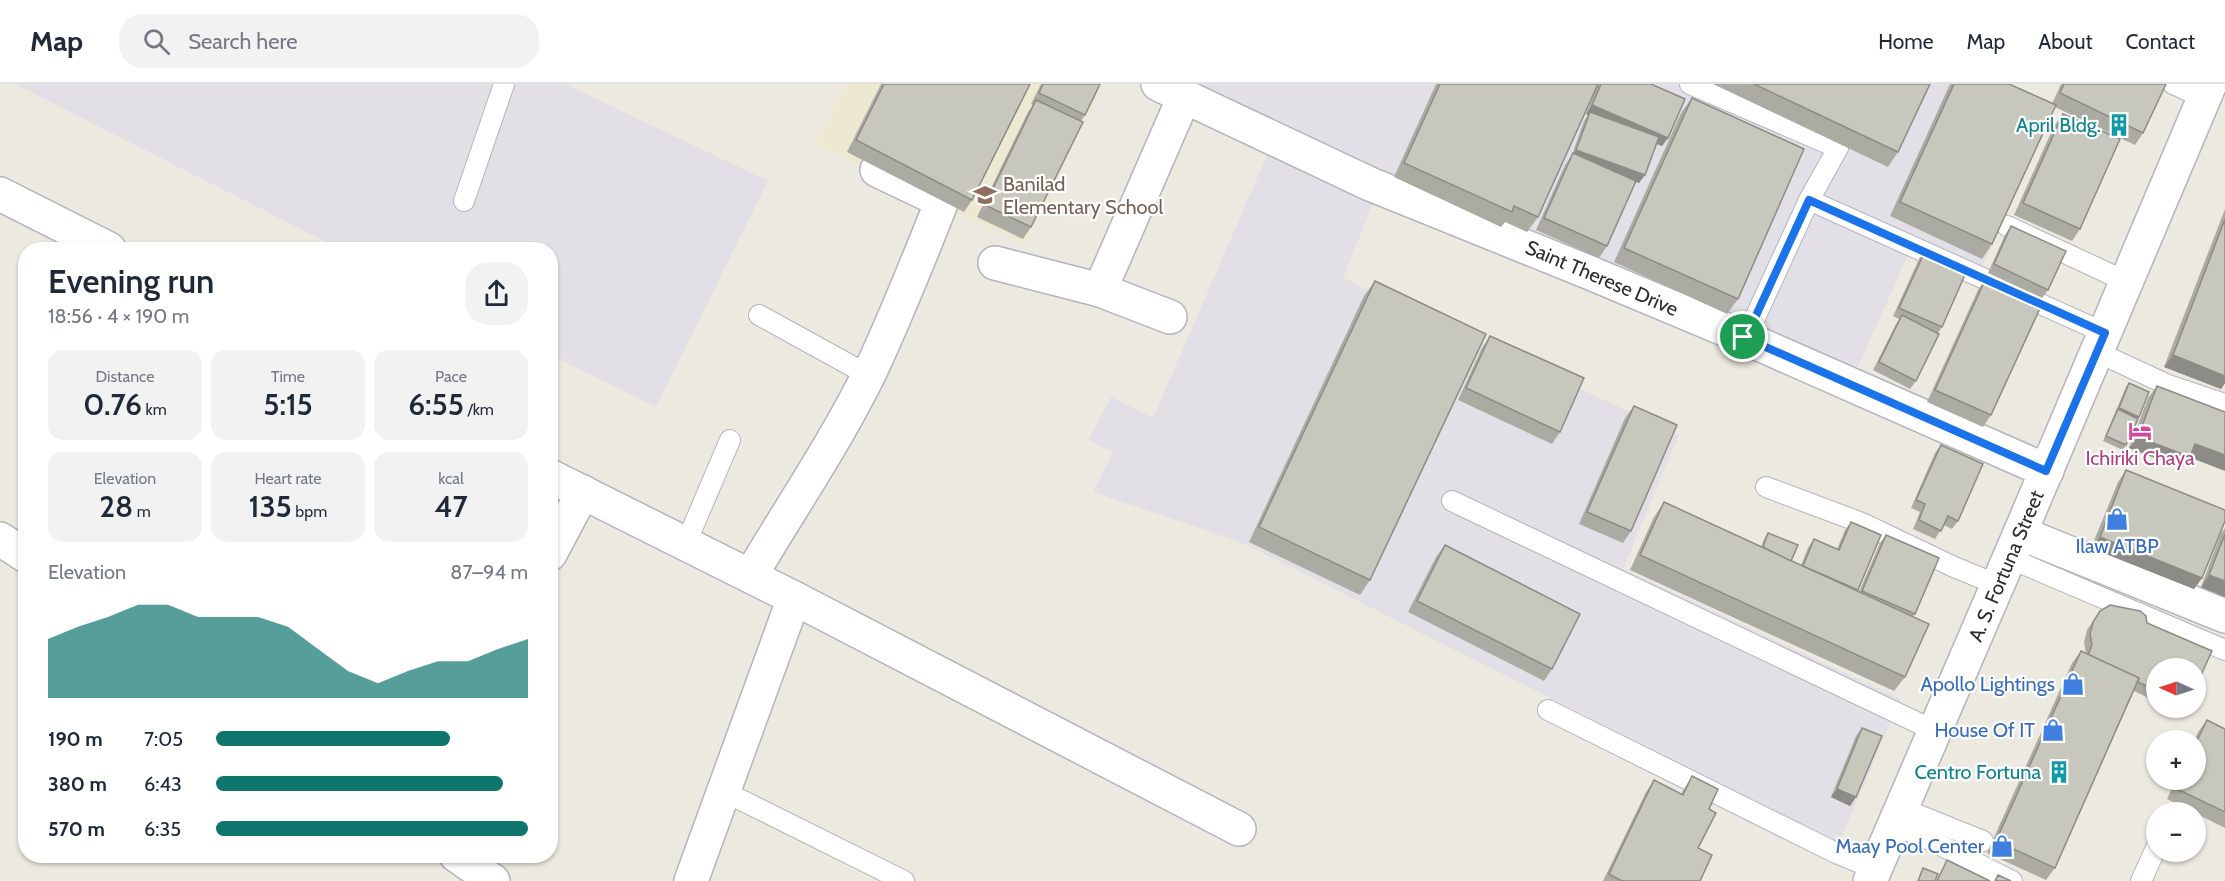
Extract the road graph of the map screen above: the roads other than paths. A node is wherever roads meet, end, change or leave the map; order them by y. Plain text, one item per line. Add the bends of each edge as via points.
1 (504, 84) edge
2 (1690, 84) edge
3 (2173, 84) edge
4 (1171, 91) edge
5 (2207, 91) edge
6 (878, 170) edge
7 (0, 194) edge
8 (1809, 200) junction
9 (464, 201) dead end
10 (2007, 226) edge
11 (95, 242) edge
12 (995, 263) dead end
13 (2127, 282) junction
14 (1100, 290) junction
15 (759, 315) dead end
16 (1170, 317) dead end
17 (1743, 337) junction
18 (2101, 343) junction
19 (868, 375) junction
20 (2225, 404) edge
21 (730, 440) dead end
22 (2046, 471) junction
23 (558, 480) edge
24 (1766, 487) dead end
25 (583, 492) junction
26 (1452, 501) dead end
27 (558, 539) edge
28 (686, 543) junction
29 (2009, 558) junction
30 (751, 575) junction
31 (794, 597) junction
32 (2225, 616) edge
33 (2225, 650) edge
34 (1548, 710) dead end
35 (1935, 731) junction
36 (723, 791) junction
37 (1898, 816) junction
38 (1239, 829) dead end
39 (1983, 840) dead end
40 (2150, 862) edge
41 (1872, 875) edge
42 (692, 881) edge
43 (904, 881) edge
44 (2012, 881) edge
45 (2141, 881) edge

1 - 9 lane
2 - 8 lane via 1838,148
3 - 5 lane
4 - 14 street
4 - 17 street, Saint Therese Drive via 1370,184
5 - 13 street, A. S. Fortuna Street
6 - 19 street via 942,201
7 - 11 street
8 - 17 lane
8 - 18 lane
10 - 13 lane
12 - 14 street
13 - 18 street, A. S. Fortuna Street
14 - 16 street
15 - 19 lane
17 - 22 street, Saint Therese Drive
18 - 20 lane via 2168,385
18 - 22 street, A. S. Fortuna Street
19 - 30 street
21 - 28 lane
22 - 29 street, A. S. Fortuna Street
23 - 25 street
24 - 29 lane via 1862,523
25 - 27 street
25 - 28 street
26 - 35 lane
28 - 30 street
29 - 32 street
29 - 33 lane
29 - 35 street, A. S. Fortuna Street
30 - 31 street
31 - 36 street
31 - 38 street
34 - 41 lane via 1813,841
35 - 37 street, A. S. Fortuna Street
36 - 42 street
36 - 43 lane
37 - 39 lane
37 - 41 street, A. S. Fortuna Street
37 - 44 lane
40 - 45 lane

